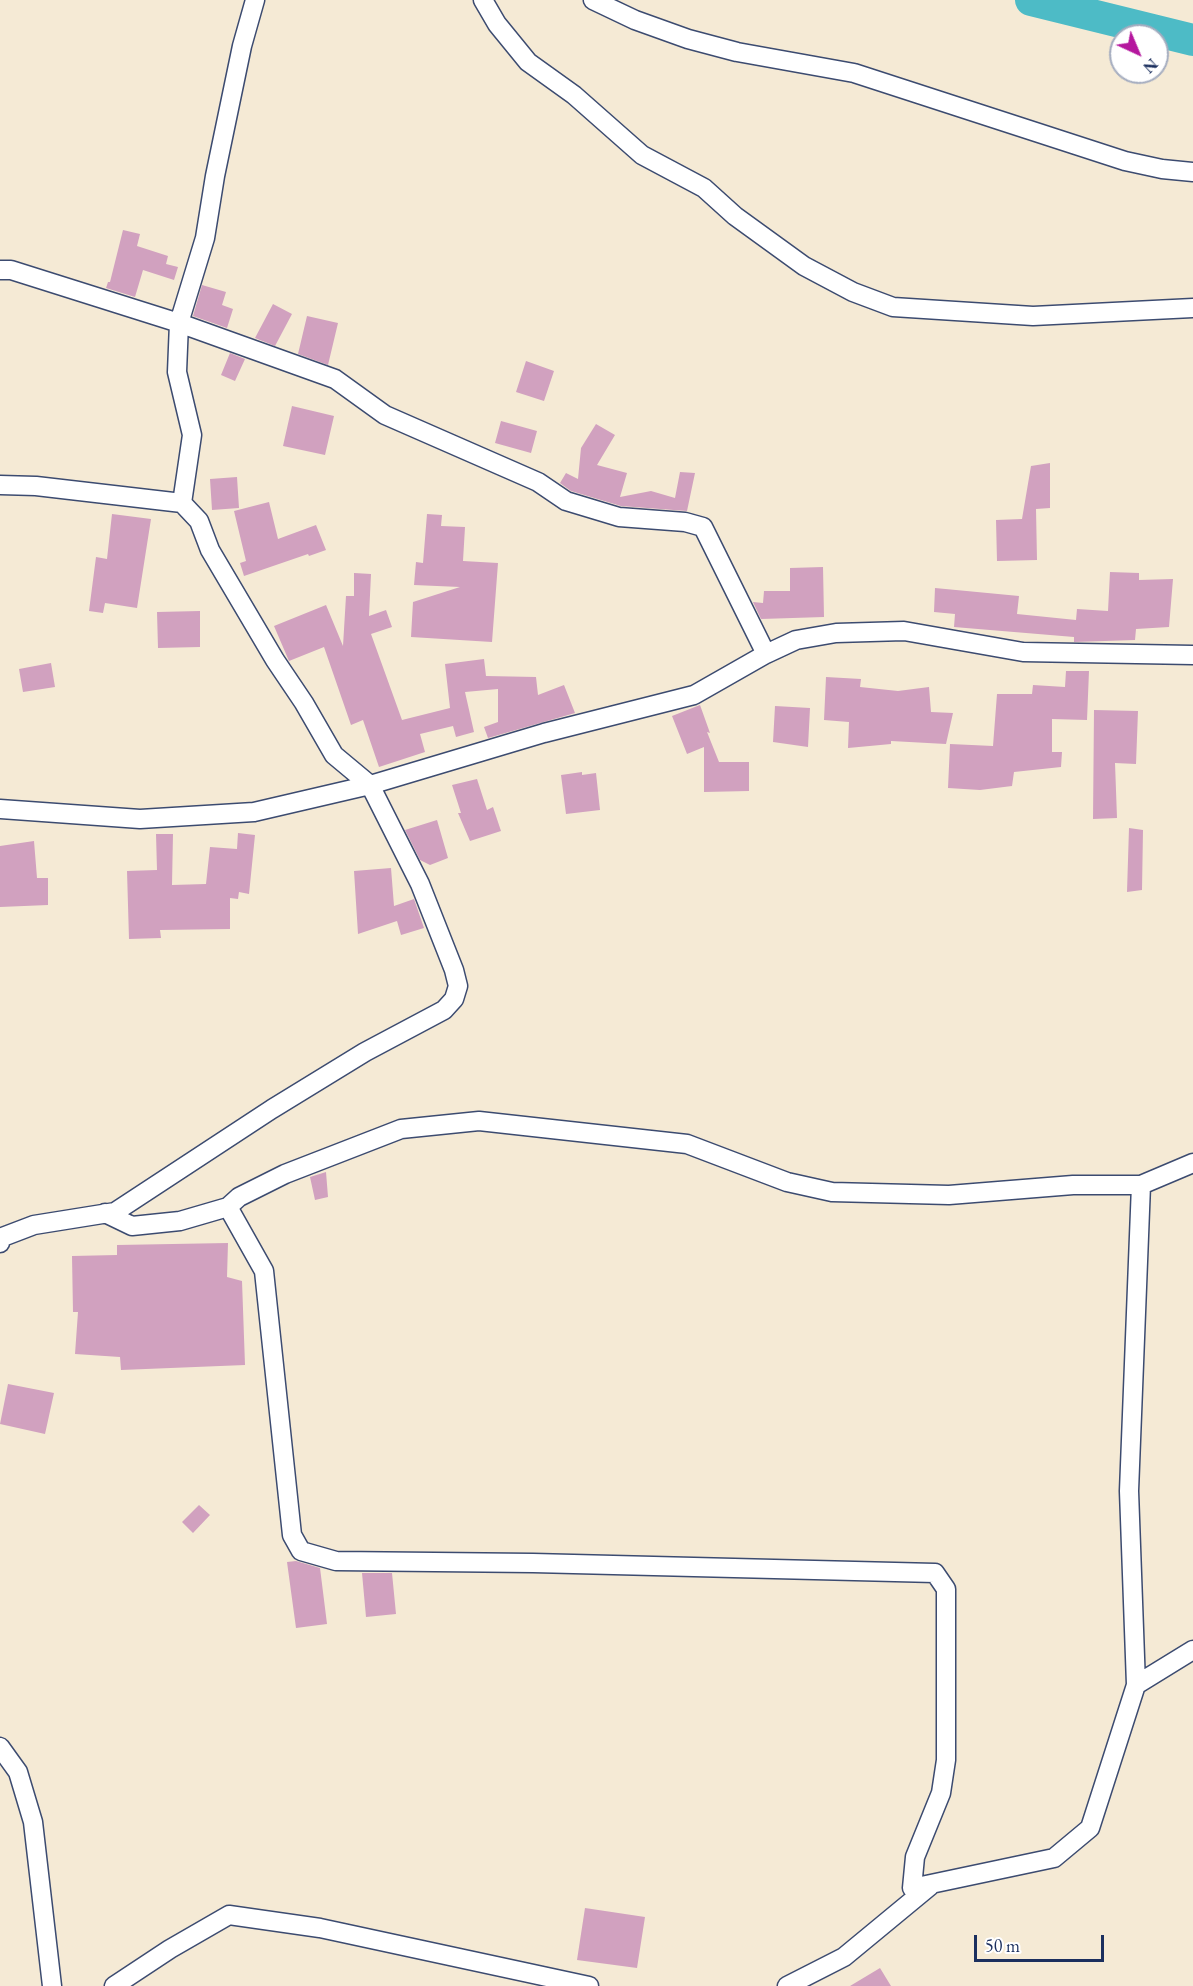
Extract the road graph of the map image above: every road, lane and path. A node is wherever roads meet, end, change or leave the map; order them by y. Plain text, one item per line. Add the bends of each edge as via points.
1 (255, 0) edge
2 (483, 0) edge
3 (593, 0) edge
4 (1193, 172) edge
5 (0, 270) edge
6 (1193, 308) edge
7 (179, 323) junction
8 (0, 485) edge
9 (182, 503) junction
10 (766, 654) junction
11 (1193, 656) edge
12 (370, 785) junction
13 (0, 809) edge
14 (1193, 1163) edge
15 (1141, 1185) junction
16 (228, 1207) junction
17 (105, 1213) junction
18 (0, 1243) edge
19 (1193, 1650) edge
20 (1136, 1684) junction
21 (0, 1747) edge
22 (933, 1883) junction
23 (52, 1986) edge
24 (114, 1986) edge
25 (589, 1986) edge
26 (787, 1986) edge

1 - 7 street via 242,46 205,238
2 - 6 street via 528,62 574,95 642,155 704,188 735,216 804,266 853,292 893,307 1033,316
3 - 4 street via 687,39 737,52 854,72 1125,161
5 - 7 street via 11,270
7 - 9 street via 177,372 192,435
7 - 10 street via 335,379 385,415 538,482 566,501 619,516 703,527
8 - 9 street
9 - 12 street via 199,521 210,550 334,755
10 - 11 street via 796,640 836,633 904,631 1023,651
10 - 12 street via 694,695 544,733
12 - 13 street via 254,812 140,819
12 - 17 street via 420,884 454,970 458,986 454,999 444,1010 272,1109 115,1212
14 - 15 street
15 - 16 street via 1073,1185 949,1195 832,1192 788,1182 687,1144 479,1121 401,1129 285,1174 239,1197
15 - 20 street via 1129,1491
16 - 17 street via 180,1221 132,1226
16 - 22 street via 264,1271 292,1535 301,1551 336,1561 934,1573 946,1589 946,1760 941,1793 915,1857 912,1888
17 - 18 street via 34,1225 0,1239
19 - 20 street
20 - 22 street via 1090,1828 1054,1858
21 - 23 street via 18,1772 33,1822
22 - 26 street via 844,1957
24 - 25 street via 229,1915 320,1928

